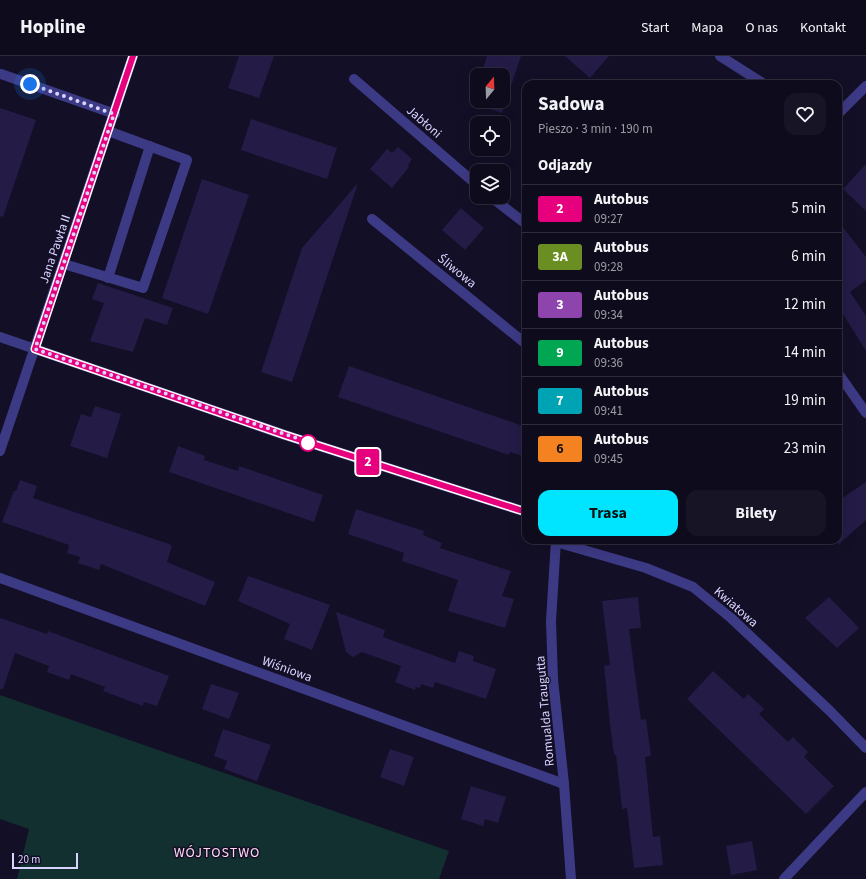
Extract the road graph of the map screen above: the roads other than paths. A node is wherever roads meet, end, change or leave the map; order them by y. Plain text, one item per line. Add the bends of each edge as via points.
1 (133, 56) edge
2 (720, 56) edge
3 (0, 74) edge
4 (354, 79) dead end
5 (758, 80) edge
6 (866, 86) edge
7 (842, 110) edge
8 (114, 114) junction
9 (108, 131) junction
10 (150, 146) junction
11 (470, 179) edge
12 (501, 204) edge
13 (372, 219) dead end
14 (522, 221) edge
15 (64, 264) junction
16 (108, 278) junction
17 (0, 337) edge
18 (522, 341) edge
19 (35, 349) junction
20 (842, 379) edge
21 (866, 413) edge
22 (0, 451) edge
23 (522, 511) edge
24 (556, 544) edge
25 (566, 544) edge
26 (0, 578) edge
27 (866, 748) edge
28 (564, 784) junction
29 (866, 792) edge
30 (571, 879) edge
31 (784, 879) edge

1 - 8 street, Jana Pawła II
2 - 5 street
3 - 8 street
4 - 11 street, Jabłoni
6 - 7 street
8 - 9 street, Jana Pawła II
9 - 10 street
9 - 15 street, Jana Pawła II
10 - 16 street
10 - 16 street via 187,160 143,288
12 - 14 street
13 - 18 street, Śliwowa
15 - 16 street
15 - 19 street, Jana Pawła II
17 - 19 street
19 - 22 street, Jana Pawła II
19 - 23 street via 285,435
20 - 21 street
24 - 28 street, Romualda Traugutta via 551,621 553,679
25 - 27 street, Kwiatowa via 646,568 693,587 731,618
26 - 28 street, Wiśniowa
28 - 30 street, Romualda Traugutta
29 - 31 street

